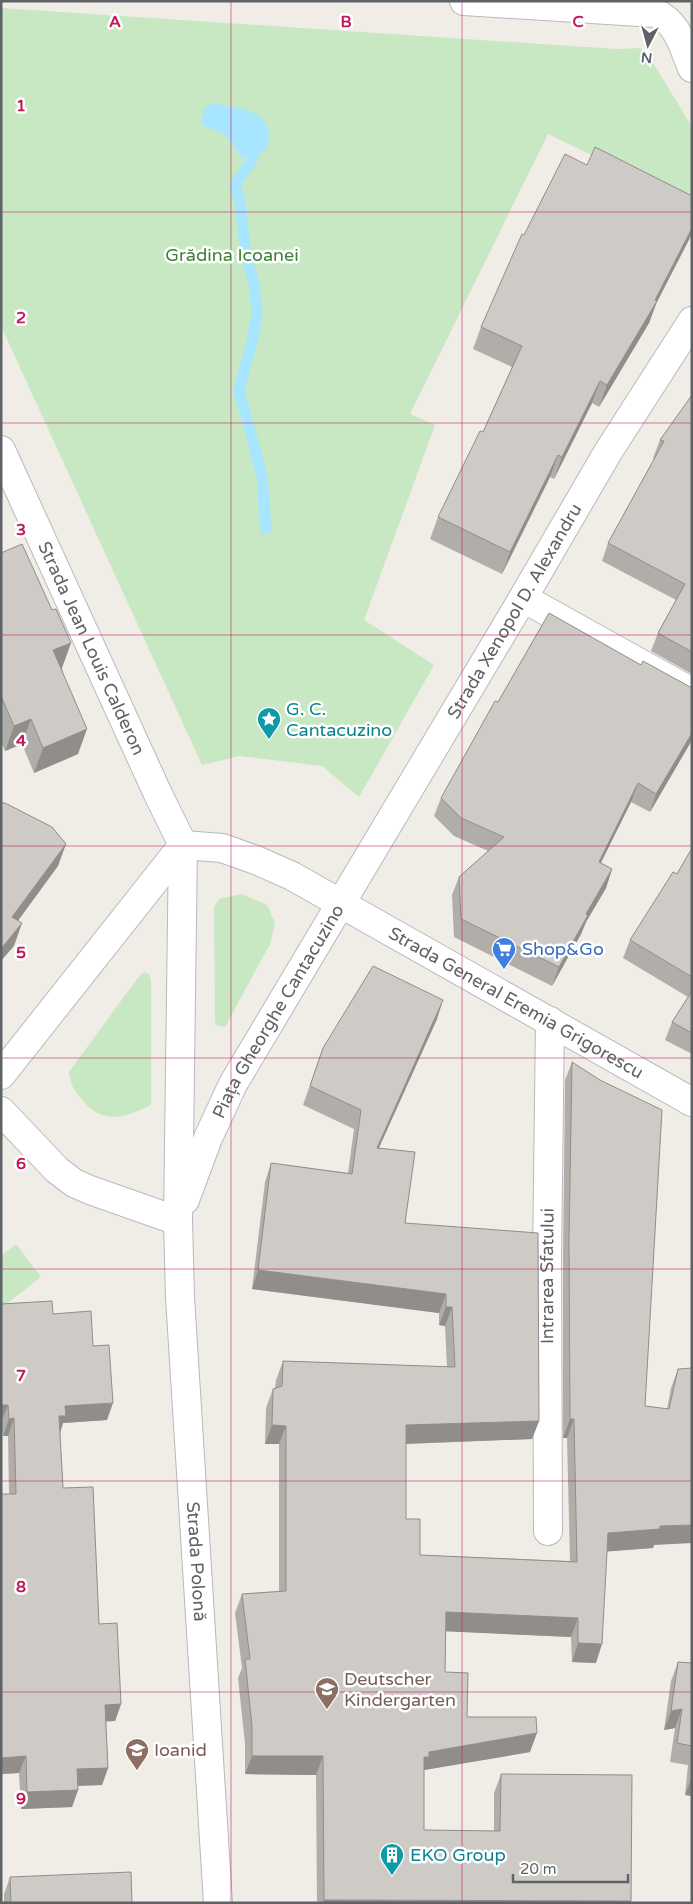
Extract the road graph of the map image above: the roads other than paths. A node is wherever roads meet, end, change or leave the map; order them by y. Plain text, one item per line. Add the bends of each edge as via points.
1 (464, 1) edge
2 (692, 68) edge
3 (692, 321) edge
4 (1, 450) edge
5 (523, 598) junction
6 (692, 692) edge
7 (184, 846) junction
8 (340, 904) junction
9 (550, 1022) junction
10 (1, 1076) edge
11 (692, 1102) edge
12 (1, 1111) edge
13 (178, 1221) junction
14 (548, 1530) dead end
15 (218, 1903) edge

1 - 2 street via 655,13 671,22
3 - 5 street, Strada Xenopol D. Alexandru via 608,452
4 - 7 street, Strada Jean Louis Calderon
5 - 6 street
5 - 8 street, Strada Xenopol D. Alexandru
7 - 8 street, Piața Gheorghe Cantacuzino via 222,848 256,860 292,876
7 - 10 street
7 - 13 street
8 - 9 street, Strada General Eremia Grigorescu
8 - 13 street, Piața Gheorghe Cantacuzino via 221,1108
9 - 11 street, Strada General Eremia Grigorescu
9 - 14 street, Intrarea Sfatului
12 - 13 street via 57,1170 74,1182
13 - 15 street, Strada Polonă

